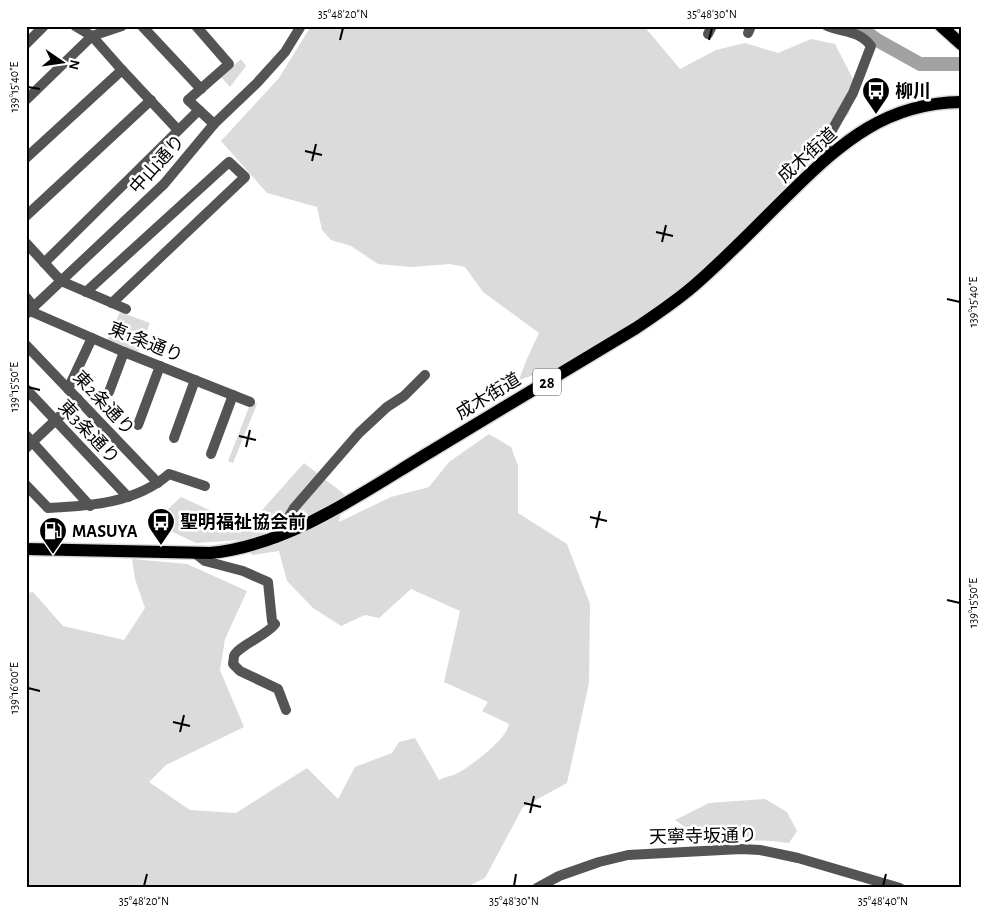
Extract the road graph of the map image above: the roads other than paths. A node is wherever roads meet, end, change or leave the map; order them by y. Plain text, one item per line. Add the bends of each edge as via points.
1 (44, 26) edge
2 (74, 26) edge
3 (122, 26) edge
4 (142, 26) edge
5 (196, 26) edge
6 (300, 26) edge
7 (827, 26) edge
8 (941, 26) edge
9 (92, 36) junction
10 (26, 44) edge
11 (961, 44) edge
12 (122, 70) junction
13 (201, 89) junction
14 (26, 100) edge
15 (151, 100) junction
16 (961, 102) edge
17 (199, 110) junction
18 (214, 124) junction
19 (178, 130) junction
20 (26, 158) edge
21 (826, 158) junction
22 (26, 216) edge
23 (26, 244) edge
24 (44, 263) junction
25 (60, 281) junction
26 (86, 292) junction
27 (26, 297) edge
28 (112, 303) junction
29 (126, 309) dead end
30 (30, 310) edge
31 (92, 338) junction
32 (26, 345) edge
33 (124, 352) junction
34 (160, 366) junction
35 (425, 375) dead end
36 (195, 380) junction
37 (26, 389) edge
38 (68, 389) junction
39 (109, 392) dead end
40 (233, 395) junction
41 (78, 399) junction
42 (250, 402) dead end
43 (56, 420) junction
44 (138, 425) dead end
45 (174, 438) dead end
46 (28, 442) edge
47 (210, 454) dead end
48 (158, 484) junction
49 (26, 485) edge
50 (205, 486) dead end
51 (128, 497) junction
52 (90, 506) junction
53 (276, 538) junction
54 (26, 549) edge
55 (195, 553) junction
56 (286, 710) dead end
57 (537, 888) edge
58 (900, 888) edge

1 - 10 street
2 - 9 street
3 - 9 street
4 - 13 street
5 - 13 street via 229,64
6 - 18 street, 中山通り via 284,52 257,83
7 - 21 street via 850,31 867,40 871,46 853,93 827,139
8 - 11 main road
9 - 12 street
9 - 14 street
12 - 15 street
12 - 20 street
13 - 17 street via 188,100
15 - 19 street
15 - 22 street
16 - 21 main road, 成木街道 / 28 via 922,106 892,116 864,129
17 - 18 street
17 - 19 street
18 - 25 street, 中山通り via 164,184
19 - 24 street
21 - 53 main road, 成木街道 / 28 via 697,283 667,307 360,494
23 - 24 street
24 - 25 street
25 - 26 street
25 - 30 street, 中山通り
26 - 28 street
26 - 28 street via 229,162 245,177
27 - 30 street
28 - 29 street
30 - 31 street, 東1条通り
31 - 33 street, 東1条通り
31 - 38 street
32 - 38 street, 東2条通り
33 - 34 street, 東1条通り
33 - 39 street
34 - 36 street, 東1条通り
34 - 44 street
35 - 53 street via 359,433 294,508
36 - 40 street, 東1条通り
36 - 45 street
37 - 43 street, 東3条通り
38 - 41 street, 東2条通り
40 - 42 street, 東1条通り
40 - 47 street
41 - 43 street
41 - 48 street, 東2条通り
43 - 46 street
43 - 51 street, 東3条通り
46 - 52 street
48 - 50 street via 169,474
48 - 51 street
49 - 52 street via 48,508
51 - 52 street
53 - 55 main road, 成木街道 / 28 via 240,549
54 - 55 main road, 成木街道 / 28
55 - 56 street via 205,561 243,570 268,582 275,624 238,651 233,664 240,671 278,689
57 - 58 street, 天寧寺坂通り via 591,864 628,854 741,849 798,858

